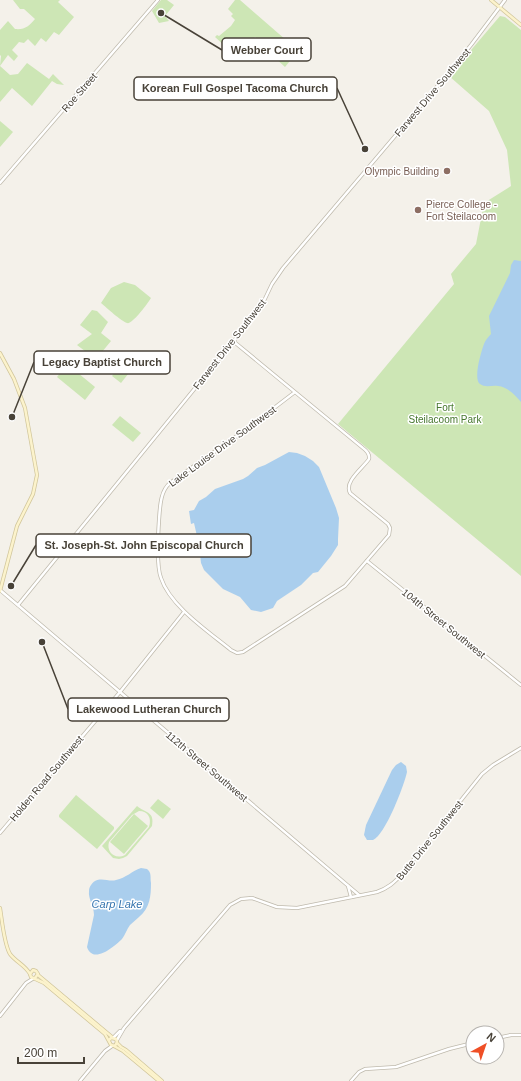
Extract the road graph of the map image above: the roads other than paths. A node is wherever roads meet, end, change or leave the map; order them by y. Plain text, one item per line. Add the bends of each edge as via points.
1 (158, 0) edge
2 (491, 0) edge
3 (505, 0) edge
4 (500, 7) junction
5 (521, 25) edge
6 (0, 183) edge
7 (233, 341) junction
8 (0, 353) edge
9 (295, 392) junction
10 (367, 561) junction
11 (0, 590) edge
12 (18, 605) junction
13 (184, 612) junction
14 (521, 685) edge
15 (120, 692) junction
16 (521, 748) edge
17 (0, 833) edge
18 (348, 886) junction
19 (359, 895) junction
20 (351, 897) junction
21 (0, 908) edge
22 (25, 967) junction
23 (33, 970) junction
24 (30, 974) junction
25 (38, 975) junction
26 (34, 978) junction
27 (26, 983) junction
28 (0, 1015) edge
29 (124, 1028) junction
30 (521, 1035) edge
31 (505, 1036) edge
32 (113, 1037) junction
33 (109, 1041) junction
34 (117, 1041) junction
35 (113, 1046) junction
36 (465, 1046) edge
37 (105, 1051) junction
38 (80, 1081) edge
39 (159, 1081) edge
40 (162, 1081) edge
41 (351, 1081) edge

1 - 6 street, Roe Street
2 - 4 main road
3 - 4 street, Farwest Drive Southwest
4 - 5 main road
4 - 7 street, Farwest Drive Southwest via 440,83 283,268 262,305
7 - 9 street
7 - 12 street, Farwest Drive Southwest
8 - 11 main road via 25,408 37,475 33,494 17,526
9 - 10 street, Lake Louise Drive Southwest via 367,451 369,459 354,478 349,490 390,528 389,535
9 - 13 street, Lake Louise Drive Southwest via 170,482 166,488 158,528 159,570 163,583
10 - 13 street, Lake Louise Drive Southwest via 345,586 241,653 231,650
10 - 14 street, 104th Street Southwest
11 - 12 street, 112th Street Southwest
12 - 15 street, 112th Street Southwest
13 - 15 street, Holden Road Southwest
15 - 17 street, Holden Road Southwest
15 - 18 street, 112th Street Southwest
16 - 19 street, Butte Drive Southwest via 482,774 394,883 377,892
18 - 19 street, 112th Street Southwest
18 - 20 street
19 - 20 street, Butte Drive Southwest
20 - 29 street, Butte Drive Southwest via 297,908 277,907 256,899 241,899 228,906
21 - 22 main road via 8,947 12,956
22 - 23 main road
22 - 24 main road
23 - 24 main road
23 - 25 main road
24 - 26 main road
24 - 27 street
25 - 26 main road
25 - 32 main road
26 - 27 street
26 - 33 main road via 44,983 105,1034
27 - 28 street
29 - 32 street
29 - 34 street
30 - 31 street
32 - 33 main road
32 - 34 main road
33 - 35 main road
33 - 37 street
34 - 35 main road
34 - 40 main road
35 - 37 street
35 - 39 main road via 123,1051
36 - 41 street via 396,1066 362,1070
37 - 38 street

